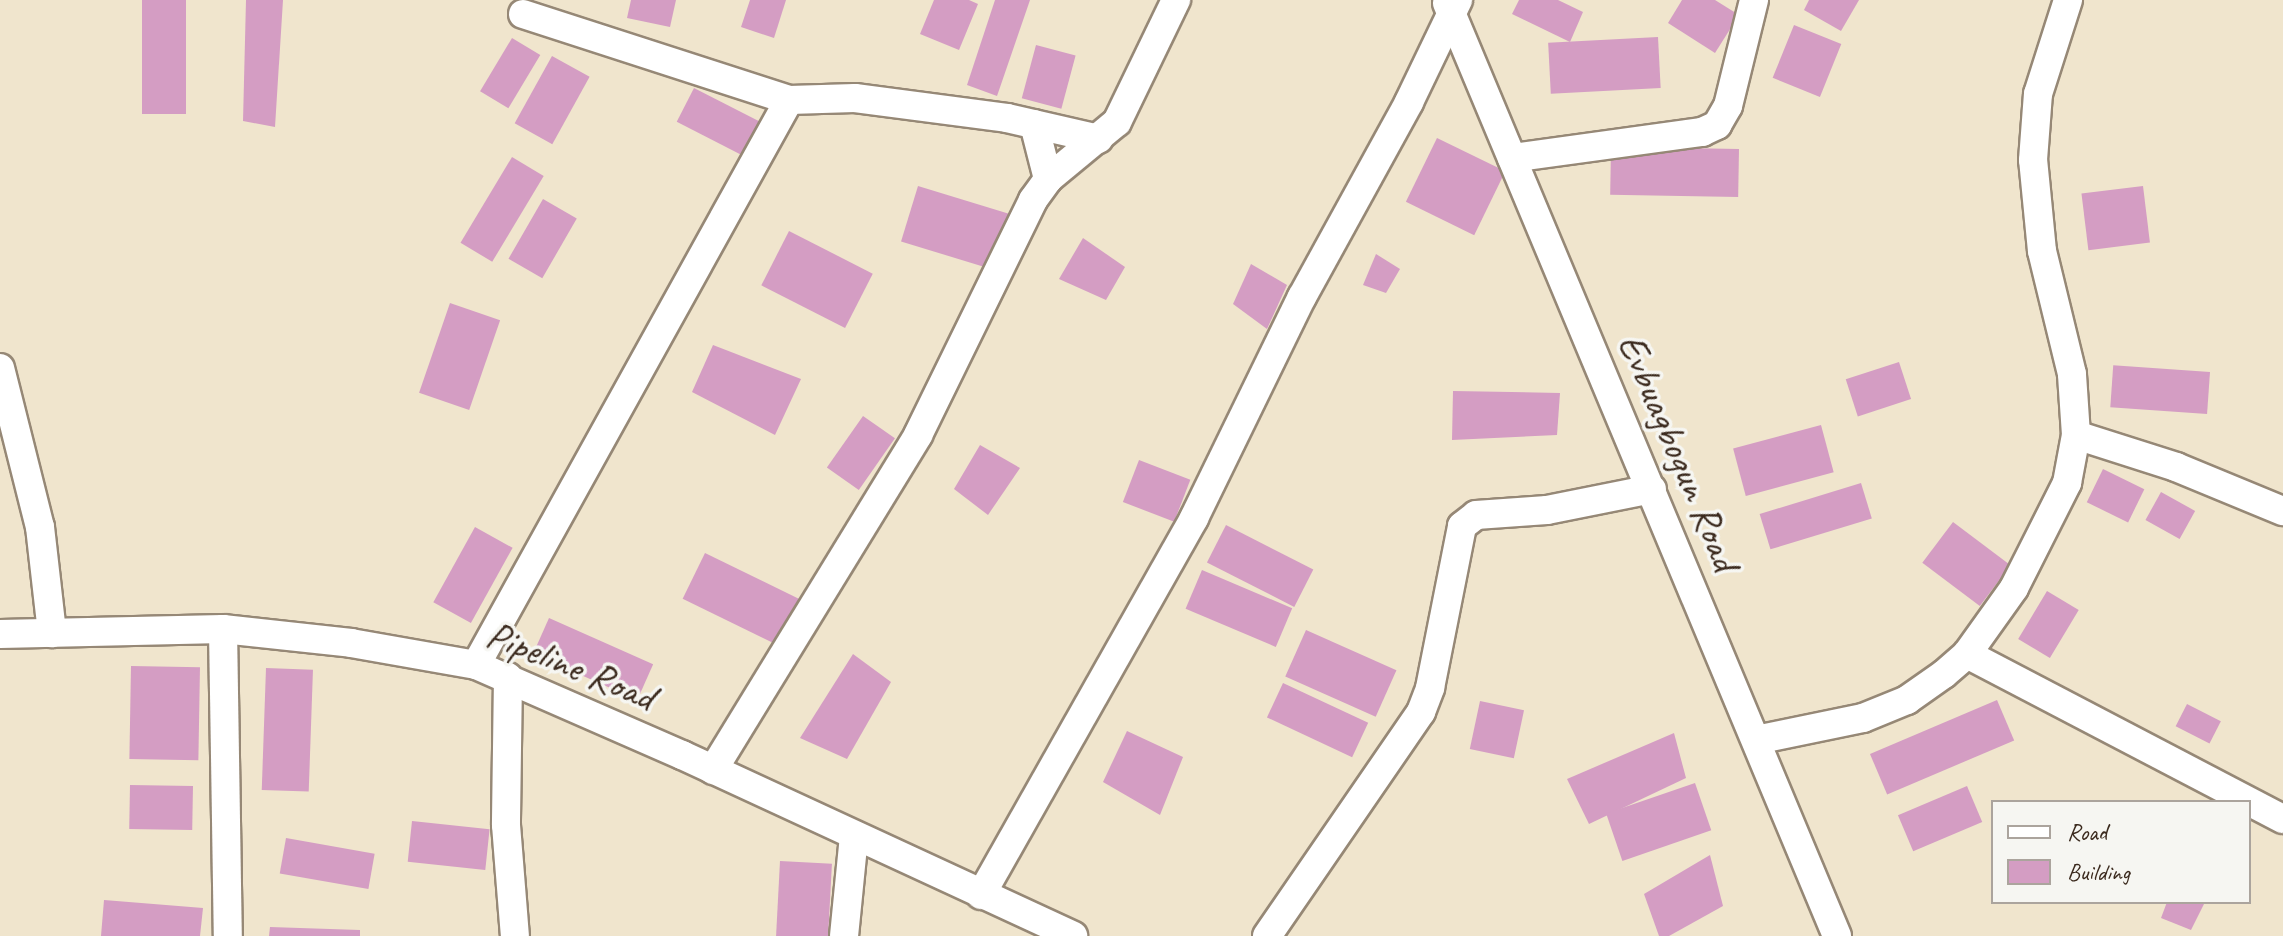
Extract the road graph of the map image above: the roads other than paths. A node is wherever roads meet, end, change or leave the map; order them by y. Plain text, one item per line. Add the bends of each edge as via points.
1 (1176, 0) edge
2 (1754, 0) edge
3 (2068, 0) edge
4 (1452, 4) edge
5 (523, 14) dead end
6 (789, 100) junction
7 (1034, 124) junction
8 (1099, 139) junction
9 (1512, 158) junction
10 (1048, 179) junction
11 (0, 368) edge
12 (2076, 435) junction
13 (1652, 489) junction
14 (2283, 511) edge
15 (223, 629) junction
16 (52, 633) junction
17 (0, 634) edge
18 (1967, 654) junction
19 (476, 665) junction
20 (508, 677) junction
21 (1756, 740) junction
22 (713, 770) junction
23 (2247, 800) edge
24 (2251, 802) edge
25 (2283, 819) edge
26 (854, 835) junction
27 (981, 895) junction
28 (228, 936) edge
29 (515, 936) edge
30 (844, 936) edge
31 (1073, 936) edge
32 (1267, 936) edge
33 (1837, 936) edge

1 - 8 street via 1124,108
2 - 9 street via 1728,106 1717,125 1702,132
3 - 12 street via 2038,94 2033,160 2042,251 2072,374
4 - 9 street, Evbuagbogun Road
4 - 27 street via 1409,102 1302,297 1194,518
5 - 6 street
6 - 7 street via 855,98
6 - 19 street
7 - 8 street
7 - 10 street
8 - 10 street
9 - 13 street, Evbuagbogun Road
10 - 22 street via 1011,242 918,435
11 - 16 street via 40,527
12 - 14 street via 2176,467
12 - 18 street via 2067,483 2014,588
13 - 21 street, Evbuagbogun Road
13 - 32 street via 1547,510 1476,515 1462,526 1421,712
15 - 16 street, Pipeline Road
15 - 19 street, Pipeline Road via 351,643
15 - 28 street
16 - 17 street, Pipeline Road
18 - 21 street via 1907,700 1863,718
18 - 23 street
19 - 20 street, Pipeline Road
20 - 22 street, Pipeline Road
20 - 29 street via 506,825
21 - 33 street, Evbuagbogun Road
22 - 26 street, Pipeline Road
24 - 25 street
26 - 27 street, Pipeline Road
26 - 30 street
27 - 31 street, Pipeline Road

